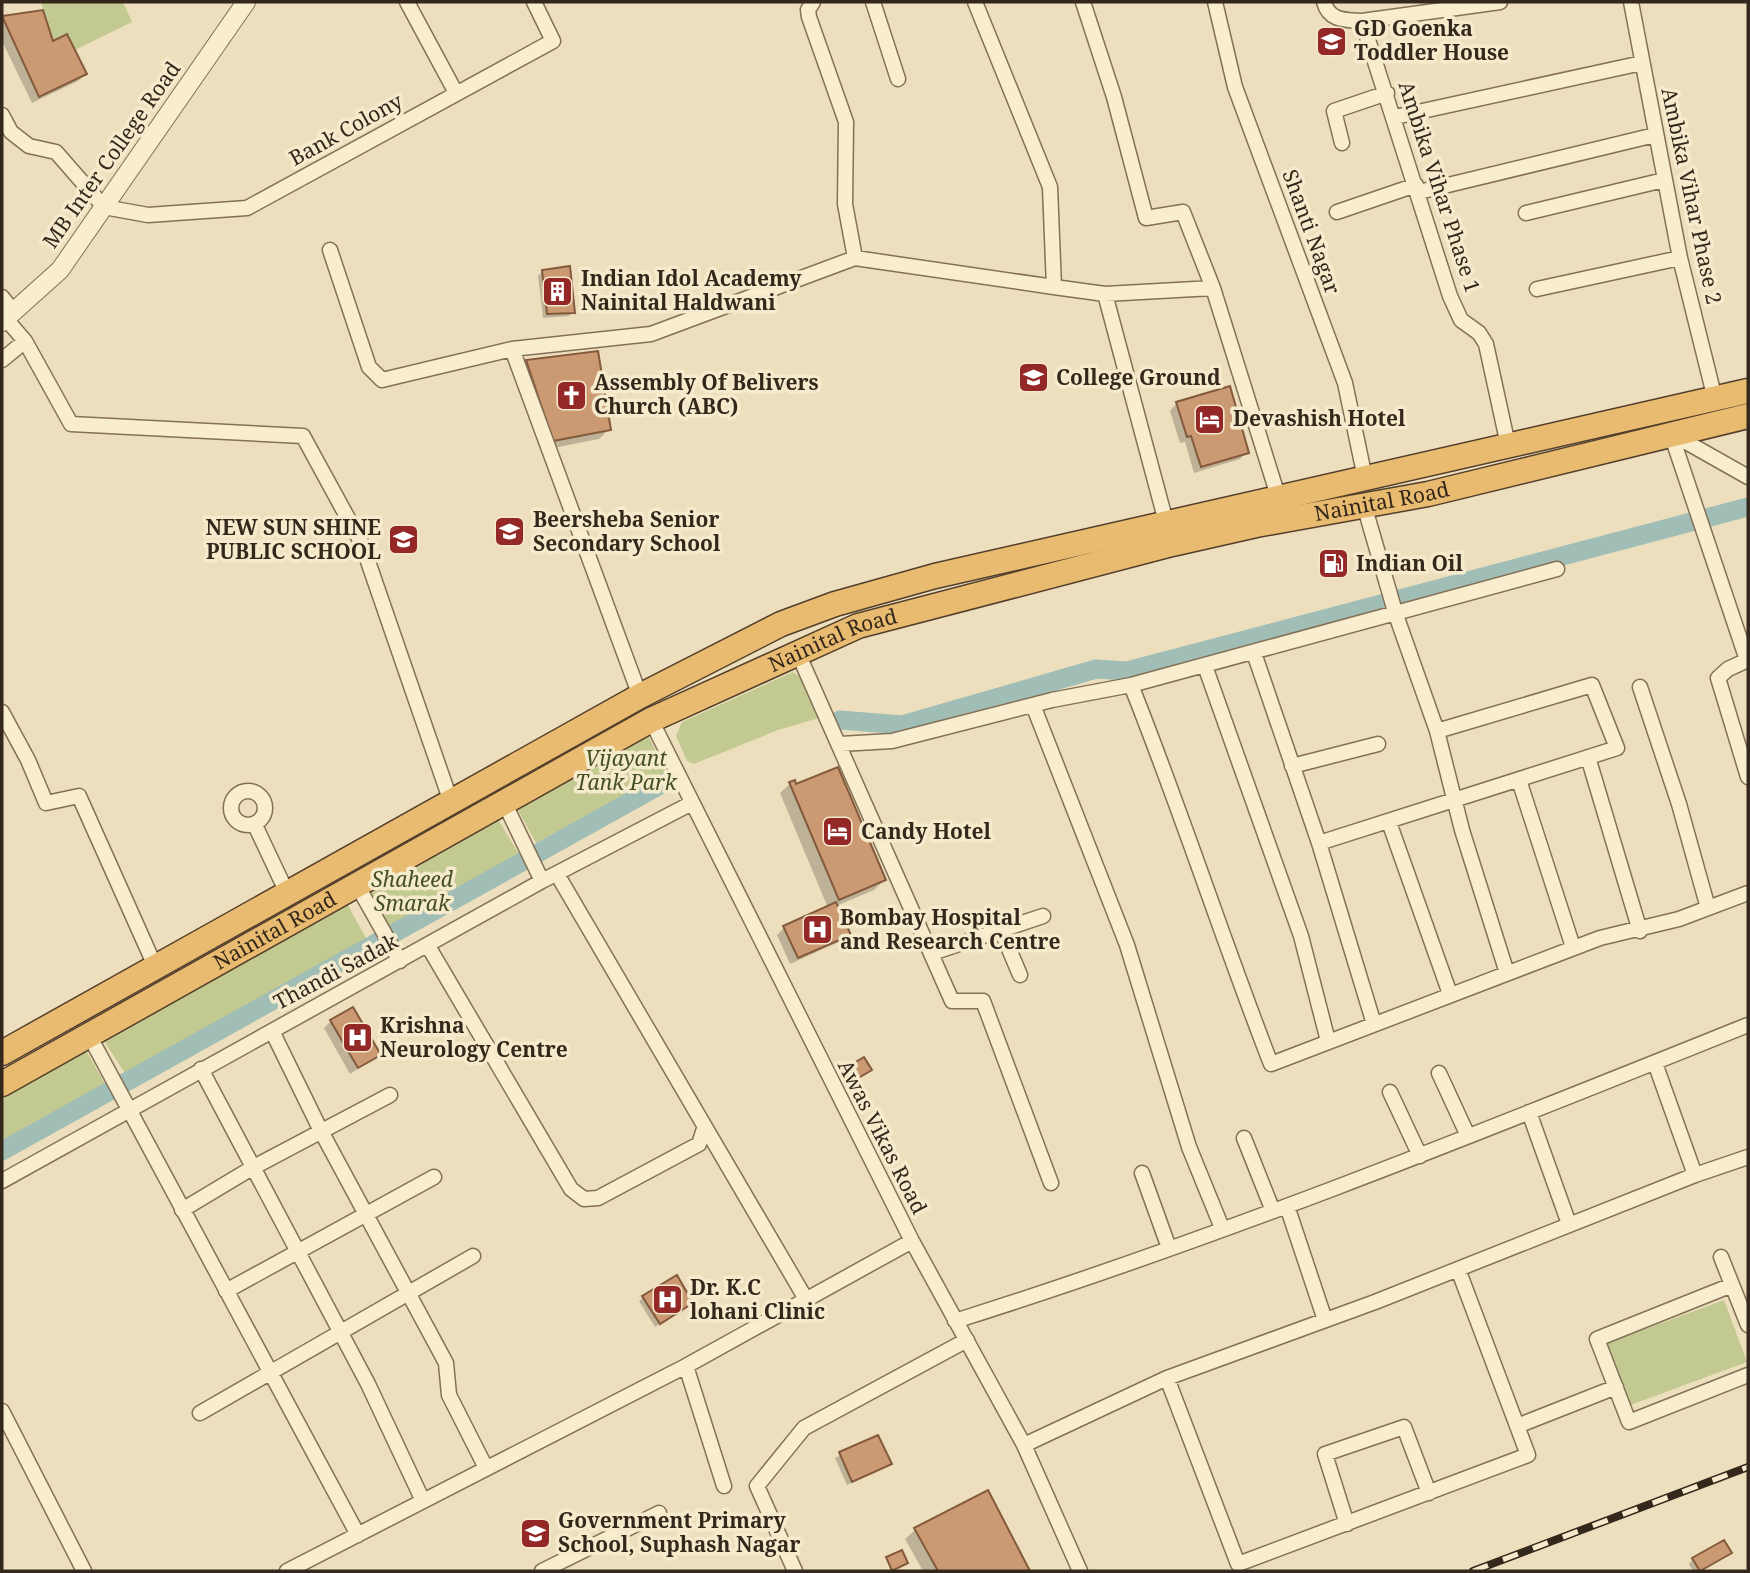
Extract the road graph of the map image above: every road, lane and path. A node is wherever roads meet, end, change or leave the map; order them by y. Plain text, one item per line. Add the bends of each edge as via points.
1 (246, 2) edge
2 (407, 2) edge
3 (534, 2) edge
4 (813, 2) edge
5 (873, 2) edge
6 (975, 2) edge
7 (1083, 2) edge
8 (1215, 2) edge
9 (1324, 2) edge
10 (1500, 2) edge
11 (1631, 2) edge
12 (1387, 9) edge
13 (1363, 22) junction
14 (1642, 63) junction
15 (898, 79) dead end
16 (456, 93) junction
17 (1387, 93) junction
18 (2, 116) edge
19 (1395, 117) junction
20 (1656, 135) junction
21 (1342, 143) dead end
22 (1664, 180) junction
23 (1418, 188) junction
24 (104, 207) junction
25 (1336, 212) dead end
26 (1526, 213) dead end
27 (330, 250) dead end
28 (855, 258) junction
29 (1680, 258) junction
30 (1054, 287) junction
31 (1213, 288) junction
32 (1537, 289) dead end
33 (1105, 294) junction
34 (2, 297) edge
35 (7, 318) edge
36 (25, 341) junction
37 (512, 349) junction
38 (2, 360) edge
39 (1748, 391) edge
40 (1718, 410) junction
41 (1748, 416) edge
42 (1667, 422) junction
43 (1508, 444) junction
44 (1513, 473) junction
45 (1748, 477) edge
46 (1365, 478) junction
47 (1278, 496) junction
48 (1363, 505) junction
49 (1166, 522) junction
50 (1557, 569) dead end
51 (1394, 607) junction
52 (784, 622) junction
53 (797, 651) junction
54 (1254, 653) junction
55 (1747, 660) edge
56 (1205, 666) junction
57 (1131, 685) junction
58 (1640, 687) dead end
59 (640, 696) junction
60 (1033, 705) junction
61 (2, 712) edge
62 (652, 720) junction
63 (1437, 730) junction
64 (840, 744) junction
65 (1378, 744) dead end
66 (1588, 758) junction
67 (1292, 766) junction
68 (1748, 777) edge
69 (1518, 780) junction
70 (451, 802) junction
71 (503, 802) junction
72 (1456, 802) junction
73 (692, 803) junction
74 (1389, 822) junction
75 (255, 825) dead end
76 (460, 825) junction
77 (1319, 843) junction
78 (557, 874) junction
79 (542, 881) junction
80 (357, 885) junction
81 (287, 893) junction
82 (1748, 893) edge
83 (1708, 908) junction
84 (1043, 916) dead end
85 (1001, 930) junction
86 (1640, 930) junction
87 (428, 946) junction
88 (1573, 947) junction
89 (932, 953) junction
90 (400, 961) junction
91 (155, 966) junction
92 (1507, 972) junction
93 (1020, 975) dead end
94 (1450, 994) junction
95 (1374, 1024) junction
96 (1748, 1025) edge
97 (272, 1031) junction
98 (89, 1035) junction
99 (1328, 1041) junction
100 (2, 1054) edge
101 (1654, 1063) junction
102 (201, 1069) junction
103 (1439, 1073) dead end
104 (2, 1084) edge
105 (1391, 1092) dead end
106 (390, 1095) dead end
107 (130, 1108) junction
108 (1529, 1112) junction
109 (704, 1129) junction
110 (321, 1131) junction
111 (1468, 1136) junction
112 (1244, 1138) dead end
113 (1420, 1156) junction
114 (1748, 1157) edge
115 (252, 1168) junction
116 (1142, 1173) dead end
117 (1695, 1175) junction
118 (434, 1177) dead end
119 (2, 1181) edge
120 (1051, 1184) dead end
121 (1280, 1208) junction
122 (182, 1210) junction
123 (366, 1215) junction
124 (1569, 1224) junction
125 (1222, 1228) junction
126 (912, 1241) junction
127 (1169, 1248) junction
128 (298, 1251) junction
129 (473, 1256) dead end
130 (1721, 1257) dead end
131 (1458, 1269) junction
132 (1732, 1285) junction
133 (226, 1291) junction
134 (410, 1294) junction
135 (807, 1301) junction
136 (1325, 1320) junction
137 (955, 1321) junction
138 (1748, 1325) edge
139 (341, 1332) junction
140 (967, 1340) junction
141 (686, 1366) junction
142 (269, 1372) junction
143 (1748, 1375) edge
144 (1167, 1378) junction
145 (1616, 1387) junction
146 (2, 1411) edge
147 (200, 1413) dead end
148 (1517, 1426) junction
149 (1024, 1445) junction
150 (486, 1468) junction
151 (724, 1486) dead end
152 (1429, 1493) junction
153 (423, 1501) junction
154 (659, 1513) dead end
155 (1347, 1524) junction
156 (358, 1535) junction
157 (1238, 1568) edge
158 (294, 1570) edge
159 (84, 1571) edge
160 (542, 1571) edge
161 (795, 1571) edge
162 (1080, 1571) edge

1 - 24 street, MB Inter College Road
2 - 16 street
3 - 16 street, Bank Colony via 553,41
4 - 28 street via 809,17 846,122 845,204
5 - 15 street
6 - 30 street via 1050,187
7 - 31 street via 1146,218 1183,212
8 - 46 street, Shanti Nagar via 1235,87 1345,383
9 - 13 street via 1329,15
10 - 12 street
11 - 14 street, Ambika Vihar Phase 2
12 - 13 street
13 - 17 street, Ambika Vihar Phase 1
14 - 19 street
14 - 20 street, Ambika Vihar Phase 2
16 - 24 street, Bank Colony via 247,208 148,215
17 - 19 street, Ambika Vihar Phase 1
17 - 21 street via 1334,111
18 - 24 street via 11,132 29,146 56,152
19 - 23 street, Ambika Vihar Phase 1
20 - 22 street, Ambika Vihar Phase 2
20 - 23 street
22 - 26 street
22 - 29 street, Ambika Vihar Phase 2
23 - 25 street
23 - 43 street, Ambika Vihar Phase 1 via 1450,296 1461,320 1486,344
24 - 35 street, MB Inter College Road via 60,270
27 - 37 street via 369,367 382,380
28 - 30 street
28 - 37 street via 651,334
29 - 32 street
29 - 40 street, Ambika Vihar Phase 2
30 - 33 street
31 - 33 street
31 - 47 street
33 - 49 street
34 - 35 street
35 - 36 street
36 - 38 street
36 - 70 street via 71,424 303,436 362,544
37 - 59 street
39 - 40 highway, Nainital Road
40 - 41 highway, Nainital Road
40 - 42 highway, Nainital Road
42 - 43 highway, Nainital Road
42 - 44 highway, Nainital Road
42 - 45 street
42 - 55 street
43 - 44 highway
43 - 46 highway, Nainital Road
44 - 48 highway, Nainital Road
46 - 47 highway, Nainital Road
47 - 49 highway, Nainital Road
48 - 51 street
48 - 53 highway, Nainital Road via 1256,525 933,604 858,626
49 - 52 highway, Nainital Road via 934,576
50 - 51 street
51 - 54 street
51 - 63 street
52 - 53 highway
52 - 59 highway, Nainital Road
53 - 62 highway, Nainital Road
53 - 64 street
54 - 56 street
54 - 67 street
55 - 68 street via 1718,678
56 - 57 street
56 - 99 street via 1301,936
57 - 60 street
57 - 99 street via 1271,1064
58 - 83 street
59 - 62 highway
59 - 70 highway, Nainital Road
60 - 64 street via 892,741
60 - 125 street via 1127,945 1189,1147
61 - 91 street via 46,803 79,796
62 - 71 highway, Nainital Road
62 - 73 street, Awas Vikas Road
63 - 66 street via 1592,685 1617,748
63 - 72 street
64 - 89 street
65 - 67 street
66 - 69 street
66 - 86 street
67 - 77 street
69 - 72 street
69 - 88 street
70 - 76 highway
70 - 81 highway, Nainital Road
71 - 76 highway, Nainital Road
71 - 79 street
72 - 74 street
72 - 92 street
73 - 78 street, Thandi Sadak
73 - 126 street, Awas Vikas Road
74 - 77 street
74 - 94 street
75 - 81 street
76 - 80 highway, Nainital Road
77 - 95 street
78 - 79 street, Thandi Sadak
78 - 109 street
79 - 87 street, Thandi Sadak
80 - 90 street
80 - 98 highway, Nainital Road
81 - 91 highway, Nainital Road
82 - 83 street
83 - 86 street
84 - 85 street
85 - 89 street
85 - 93 street
86 - 88 street
87 - 90 street, Thandi Sadak
87 - 109 street via 571,1189 584,1199 598,1198 699,1144
88 - 92 street
89 - 120 street via 952,1001 982,1000
90 - 97 street, Thandi Sadak
91 - 100 highway, Nainital Road
92 - 94 street
94 - 95 street
95 - 99 street
96 - 101 street
97 - 102 street, Thandi Sadak
97 - 110 street
98 - 104 highway, Nainital Road
98 - 107 street
101 - 108 street
101 - 117 street
102 - 107 street, Thandi Sadak
102 - 115 street
103 - 111 street
105 - 113 street
106 - 110 street
107 - 119 street, Thandi Sadak
107 - 122 street
108 - 111 street
108 - 124 street
109 - 135 street
110 - 115 street
110 - 123 street
111 - 113 street
112 - 121 street
113 - 121 street
114 - 117 street
115 - 122 street
115 - 128 street
116 - 127 street
117 - 124 street
118 - 123 street
121 - 125 street
121 - 136 street
122 - 133 street
123 - 128 street
123 - 134 street
124 - 131 street
125 - 127 street
126 - 135 street
126 - 137 street, Awas Vikas Road
127 - 137 street
128 - 133 street
128 - 139 street
129 - 134 street
130 - 132 street
131 - 136 street
131 - 148 street
132 - 138 street
132 - 145 street via 1597,1339
133 - 142 street
134 - 139 street
134 - 150 street via 446,1363 449,1395
135 - 141 street
136 - 144 street
137 - 140 street, Awas Vikas Road
139 - 142 street
139 - 153 street
140 - 149 street, Awas Vikas Road
140 - 161 street via 804,1428 757,1486
141 - 150 street
141 - 151 street
142 - 147 street
142 - 156 street
143 - 145 street via 1629,1422
144 - 149 street
144 - 157 street
145 - 148 street
146 - 159 street
148 - 152 street via 1528,1455
149 - 162 street, Awas Vikas Road
150 - 153 street
152 - 155 street
152 - 155 street via 1404,1427 1325,1454
153 - 156 street
154 - 160 street
155 - 157 street
156 - 158 street

